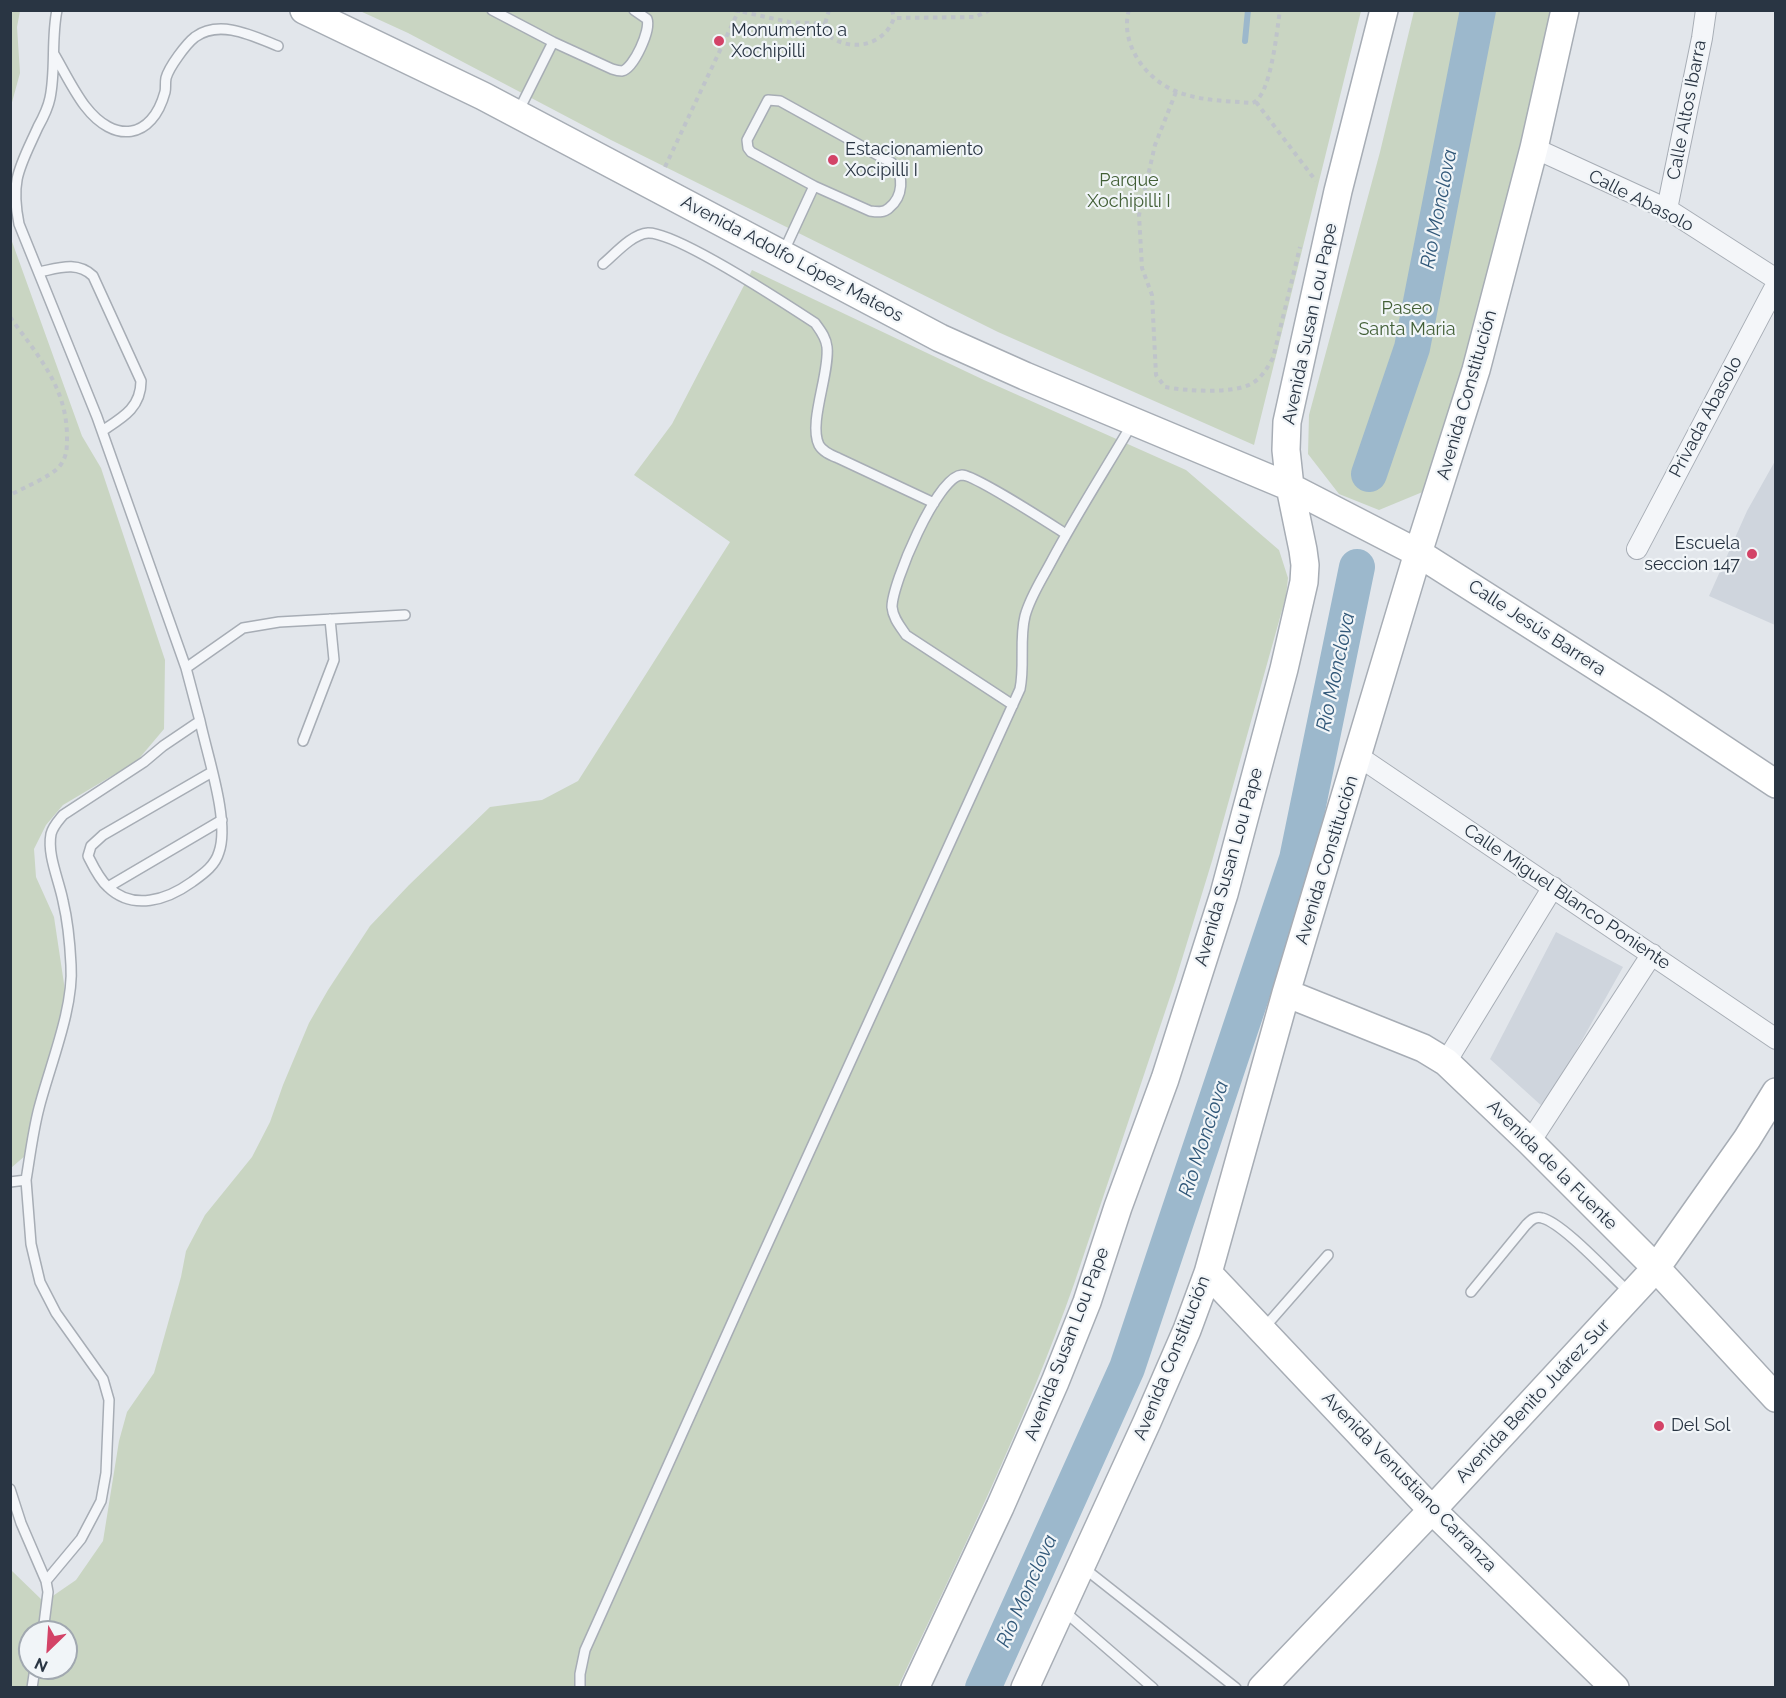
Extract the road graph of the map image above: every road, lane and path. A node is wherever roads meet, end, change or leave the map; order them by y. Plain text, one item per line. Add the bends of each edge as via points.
1 (57, 10) edge
2 (304, 10) edge
3 (492, 10) edge
4 (634, 10) edge
5 (829, 10) edge
6 (892, 10) edge
7 (990, 10) edge
8 (1129, 10) edge
9 (1280, 10) edge
10 (1384, 10) edge
11 (1565, 10) edge
12 (1706, 10) edge
13 (737, 11) edge
14 (894, 18) junction
15 (825, 24) junction
16 (553, 42) junction
17 (278, 46) dead end
18 (53, 52) junction
19 (1176, 92) junction
20 (1256, 102) junction
21 (517, 114) junction
22 (1534, 148) junction
23 (654, 186) junction
24 (814, 186) junction
25 (1314, 192) dead end
26 (1667, 209) junction
27 (1303, 236) dead end
28 (782, 254) junction
29 (603, 264) dead end
30 (39, 273) junction
31 (1776, 279) edge
32 (1776, 285) edge
33 (10, 317) edge
34 (1134, 422) junction
35 (102, 431) junction
36 (1290, 487) junction
37 (10, 495) edge
38 (934, 503) junction
39 (1433, 508) junction
40 (1377, 532) junction
41 (1066, 534) junction
42 (1637, 549) dead end
43 (1418, 553) junction
44 (1406, 597) junction
45 (405, 615) dead end
46 (330, 619) junction
47 (186, 668) junction
48 (1013, 705) junction
49 (200, 722) junction
50 (303, 741) dead end
51 (1358, 756) junction
52 (212, 772) junction
53 (1776, 784) edge
54 (222, 820) junction
55 (108, 887) junction
56 (1553, 887) junction
57 (1652, 954) junction
58 (1286, 993) junction
59 (1776, 1039) edge
60 (1446, 1062) junction
61 (1776, 1092) edge
62 (1530, 1142) junction
63 (26, 1180) junction
64 (10, 1182) edge
65 (1328, 1255) dead end
66 (1656, 1268) junction
67 (1208, 1273) junction
68 (1471, 1292) dead end
69 (1631, 1295) junction
70 (1262, 1330) junction
71 (1776, 1398) edge
72 (10, 1489) edge
73 (1432, 1510) junction
74 (1080, 1565) junction
75 (46, 1581) junction
76 (1061, 1608) junction
77 (45, 1620) edge
78 (580, 1688) edge
79 (915, 1688) edge
80 (1025, 1688) edge
81 (1154, 1688) edge
82 (1236, 1688) edge
83 (1262, 1688) edge
84 (1615, 1688) edge

1 - 18 lane
2 - 21 street, Avenida Adolfo López Mateos
3 - 16 lane
4 - 16 lane via 647,19 648,32 624,70 612,69
5 - 15 path
6 - 14 path
7 - 14 path via 975,17
8 - 19 path via 1127,33 1132,50 1160,82
9 - 20 path via 1269,74 1264,92
10 - 36 street, Avenida Susan Lou Pape via 1292,396 1286,450
11 - 22 street, Avenida Constitución
12 - 26 street, Calle Altos Ibarra
13 - 15 path via 789,22
13 - 23 path
14 - 15 path via 888,32 878,39 853,46 832,38
16 - 21 lane
17 - 18 lane via 228,29 210,30 195,37 173,65 166,78 165,92 148,124 137,131 120,132 86,108
18 - 30 lane via 50,100 15,181 19,224
19 - 20 path
19 - 27 path via 1155,145 1139,215 1142,268 1152,296 1156,375 1165,387 1225,390 1251,384 1264,374 1272,358
20 - 25 path via 1316,180
21 - 23 street, Avenida Adolfo López Mateos
22 - 26 street, Calle Abasolo
22 - 39 street, Avenida Constitución via 1476,370
23 - 28 street, Avenida Adolfo López Mateos
24 - 24 lane via 880,212 891,207 902,177 892,164 780,101 768,100 747,140 748,148
24 - 28 lane
26 - 31 street, Calle Abasolo
28 - 34 street, Avenida Adolfo López Mateos via 940,338
29 - 38 lane via 636,237 647,233 660,235 694,250 815,322 828,349 818,411 819,445 825,452
30 - 35 lane
30 - 35 lane via 67,266 86,269 93,276 141,381 134,407
32 - 42 street, Privada Abasolo
33 - 37 path via 47,367 63,401 67,429 67,453 58,468
34 - 36 street, Avenida Adolfo López Mateos
34 - 41 lane
35 - 47 lane
36 - 40 street, Calle Jesús Barrera
36 - 79 street, Avenida Susan Lou Pape via 1303,550 1304,582 1224,894 1087,1302 1000,1508
38 - 41 lane via 955,477 970,477
38 - 48 lane via 918,529 895,592 895,620 906,635
39 - 40 street via 1408,526
39 - 43 street, Avenida Constitución
40 - 43 street, Calle Jesús Barrera
40 - 44 street via 1393,552
41 - 48 lane via 1025,616 1024,672
43 - 44 street, Avenida Constitución
43 - 53 street, Calle Jesús Barrera
44 - 51 street, Avenida Constitución
45 - 46 lane
46 - 47 lane via 243,628
46 - 50 lane via 334,660
47 - 49 lane
48 - 78 lane via 585,1650
49 - 52 lane
49 - 63 lane via 63,815 54,826 53,862 63,902 71,969 64,1017 39,1110
51 - 56 street, Calle Miguel Blanco Poniente
51 - 58 street, Avenida Constitución
52 - 54 lane
52 - 55 lane via 102,835 91,846 88,856
54 - 55 lane
54 - 55 lane via 220,851 215,861 183,889 141,901
56 - 57 street, Calle Miguel Blanco Poniente
56 - 60 street
57 - 59 street, Calle Miguel Blanco Poniente
57 - 62 street
58 - 60 street, Avenida de la Fuente via 1423,1048
58 - 67 street, Avenida Constitución
60 - 62 street, Avenida de la Fuente
61 - 66 street, Avenida Benito Juárez Sur via 1748,1139
62 - 66 street, Avenida de la Fuente
63 - 64 lane
63 - 75 lane via 31,1244 40,1282 56,1313 103,1379 109,1400 101,1502 81,1539
65 - 70 lane
66 - 69 street, Avenida Benito Juárez Sur
66 - 71 street, Avenida de la Fuente
67 - 70 street, Avenida Venustiano Carranza
67 - 74 street, Avenida Constitución via 1183,1341
68 - 69 lane via 1526,1225 1540,1217 1563,1230
69 - 73 street, Avenida Benito Juárez Sur
70 - 73 street, Avenida Venustiano Carranza
72 - 75 lane
73 - 83 street, Avenida Benito Juárez Sur
73 - 84 street, Avenida Venustiano Carranza
74 - 76 street, Avenida Constitución
74 - 82 lane
75 - 77 lane
76 - 80 street, Avenida Constitución
76 - 81 lane

